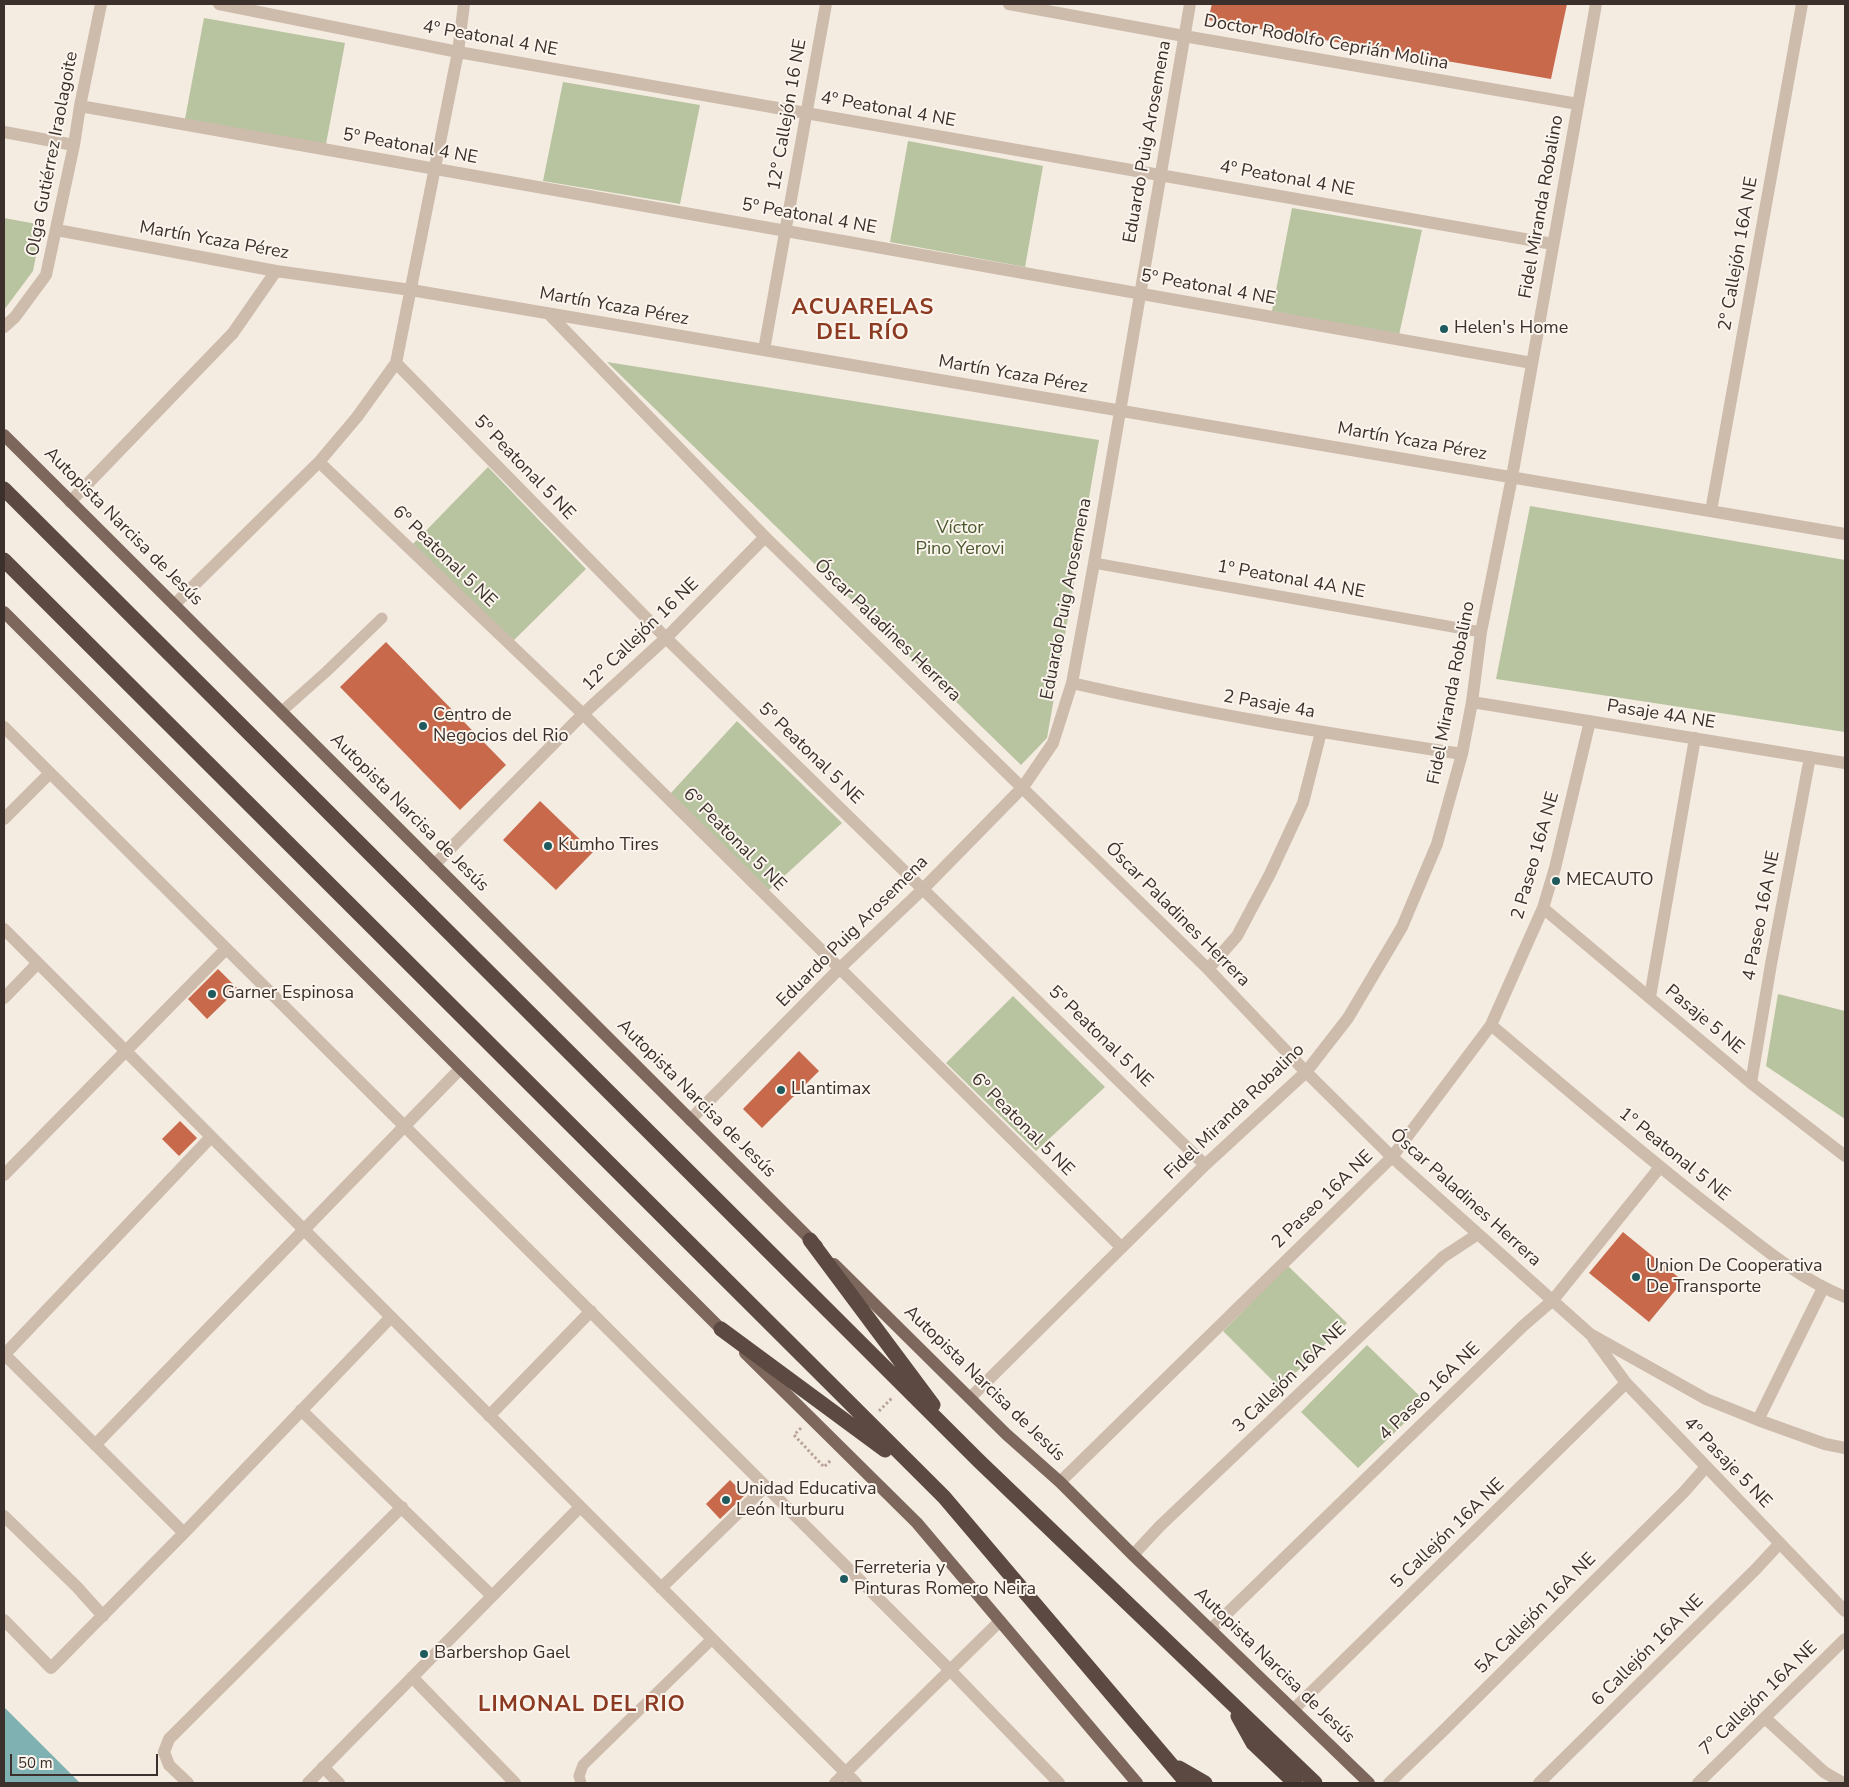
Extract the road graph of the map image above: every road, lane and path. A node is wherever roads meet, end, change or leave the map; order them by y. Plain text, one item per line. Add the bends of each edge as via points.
1 (101, 4) edge
2 (219, 4) edge
3 (464, 4) edge
4 (826, 4) edge
5 (1009, 4) edge
6 (1190, 4) edge
7 (1596, 4) edge
8 (1802, 4) edge
9 (1184, 36) junction
10 (458, 52) junction
11 (1578, 104) junction
12 (80, 106) junction
13 (806, 113) junction
14 (4, 132) edge
15 (74, 145) junction
16 (436, 169) junction
17 (1162, 175) junction
18 (57, 230) junction
19 (785, 231) junction
20 (1553, 244) junction
21 (276, 271) junction
22 (411, 290) junction
23 (1140, 294) junction
24 (548, 313) junction
25 (4, 327) edge
26 (764, 350) junction
27 (396, 363) junction
28 (1532, 363) junction
29 (1121, 411) junction
30 (4, 435) edge
31 (319, 462) junction
32 (1512, 477) junction
33 (4, 489) edge
34 (70, 502) junction
35 (1711, 511) junction
36 (1845, 534) edge
37 (766, 537) junction
38 (4, 560) edge
39 (1094, 563) junction
40 (174, 605) junction
41 (4, 612) edge
42 (382, 618) dead end
43 (1481, 632) junction
44 (666, 638) junction
45 (1072, 684) junction
46 (1472, 702) junction
47 (281, 712) junction
48 (583, 714) junction
49 (1590, 721) junction
50 (4, 727) edge
51 (1322, 732) junction
52 (1695, 738) junction
53 (1462, 754) junction
54 (1810, 757) junction
55 (1845, 763) edge
56 (50, 773) junction
57 (1023, 787) junction
58 (4, 819) edge
59 (434, 865) junction
60 (923, 889) junction
61 (1542, 908) junction
62 (4, 929) edge
63 (226, 948) junction
64 (38, 963) junction
65 (840, 969) junction
66 (1208, 969) junction
67 (1650, 997) junction
68 (4, 998) edge
69 (1491, 1025) junction
70 (126, 1051) junction
71 (460, 1069) junction
72 (1306, 1072) junction
73 (1751, 1083) junction
74 (690, 1120) junction
75 (405, 1126) junction
76 (211, 1137) junction
77 (1845, 1156) edge
78 (1392, 1157) junction
79 (1205, 1165) junction
80 (1660, 1167) junction
81 (4, 1175) edge
82 (304, 1230) junction
83 (1478, 1234) junction
84 (810, 1240) junction
85 (1121, 1247) junction
86 (1823, 1288) junction
87 (1845, 1297) edge
88 (1553, 1300) junction
89 (590, 1311) junction
90 (391, 1317) junction
91 (919, 1322) dead end
92 (721, 1329) junction
93 (1590, 1334) junction
94 (936, 1353) dead end
95 (4, 1355) edge
96 (1626, 1383) junction
97 (897, 1393) dead end
98 (970, 1398) junction
99 (302, 1410) junction
100 (877, 1413) dead end
101 (490, 1416) junction
102 (1758, 1420) junction
103 (794, 1435) dead end
104 (95, 1445) junction
105 (964, 1446) junction
106 (1845, 1448) edge
107 (837, 1454) dead end
108 (1706, 1466) junction
109 (928, 1482) junction
110 (1060, 1482) junction
111 (766, 1486) junction
112 (402, 1507) junction
113 (580, 1507) junction
114 (4, 1516) edge
115 (184, 1533) junction
116 (1780, 1543) junction
117 (1133, 1555) junction
118 (661, 1588) junction
119 (492, 1596) junction
120 (1845, 1611) edge
121 (103, 1616) junction
122 (4, 1620) edge
123 (1000, 1621) junction
124 (1210, 1630) junction
125 (712, 1640) junction
126 (1845, 1640) edge
127 (950, 1670) junction
128 (412, 1677) junction
129 (1232, 1704) junction
130 (1294, 1710) junction
131 (1765, 1718) junction
132 (1169, 1763) junction
133 (323, 1767) junction
134 (845, 1773) junction
135 (188, 1783) edge
136 (308, 1783) edge
137 (339, 1783) edge
138 (515, 1783) edge
139 (580, 1783) edge
140 (835, 1783) edge
141 (856, 1783) edge
142 (1060, 1783) edge
143 (1137, 1783) edge
144 (1187, 1783) edge
145 (1205, 1783) edge
146 (1295, 1783) edge
147 (1315, 1783) edge
148 (1369, 1783) edge
149 (1389, 1783) edge
150 (1539, 1783) edge
151 (1698, 1783) edge
152 (1843, 1783) edge

1 - 12 street, Olga Gutiérrez Iraolagoite
2 - 10 street, 4º Peatonal 4 NE
3 - 10 street
4 - 13 street, 12° Callejón 16 NE
5 - 9 street, Doctor Rodolfo Ceprián Molina
6 - 9 street, Eduardo Puig Arosemena
7 - 11 street, Fidel Miranda Robalino
8 - 35 street, 2° Callejón 16A NE
9 - 11 street, Doctor Rodolfo Ceprián Molina
9 - 17 street, Eduardo Puig Arosemena
10 - 13 street, 4º Peatonal 4 NE
10 - 16 street
11 - 20 street, Fidel Miranda Robalino
12 - 15 street, Olga Gutiérrez Iraolagoite
12 - 16 street, 5º Peatonal 4 NE
13 - 17 street, 4º Peatonal 4 NE
13 - 19 street, 12° Callejón 16 NE
14 - 15 street
15 - 18 street, Olga Gutiérrez Iraolagoite
16 - 19 street, 5º Peatonal 4 NE
16 - 22 street
17 - 20 street, 4º Peatonal 4 NE
17 - 23 street, Eduardo Puig Arosemena
18 - 21 street, Martín Ycaza Pérez
18 - 25 street, Olga Gutiérrez Iraolagoite via 46,275
19 - 23 street, 5º Peatonal 4 NE
19 - 26 street, 12° Callejón 16 NE
20 - 28 street, Fidel Miranda Robalino
21 - 22 street, Martín Ycaza Pérez
21 - 34 street via 233,333
22 - 24 street, Martín Ycaza Pérez
22 - 27 street
23 - 28 street, 5º Peatonal 4 NE
23 - 29 street, Eduardo Puig Arosemena
24 - 26 street, Martín Ycaza Pérez
24 - 37 street, Óscar Paladines Herrera
26 - 29 street, Martín Ycaza Pérez
27 - 31 street
27 - 44 street, 5º Peatonal 5 NE
28 - 32 street, Fidel Miranda Robalino
29 - 32 street, Martín Ycaza Pérez
29 - 39 street, Eduardo Puig Arosemena
30 - 34 main road, Autopista Narcisa de Jesús
31 - 40 street
31 - 48 street, 6º Peatonal 5 NE
32 - 35 street, Martín Ycaza Pérez
32 - 43 street, Fidel Miranda Robalino
33 - 105 highway
34 - 40 main road, Autopista Narcisa de Jesús
35 - 36 street, Martín Ycaza Pérez
37 - 44 street, 12° Callejón 16 NE
37 - 57 street, Óscar Paladines Herrera
38 - 109 highway
39 - 43 lane, 1º Peatonal 4A NE
39 - 45 street, Eduardo Puig Arosemena
40 - 47 main road, Autopista Narcisa de Jesús
41 - 71 main road
42 - 47 lane
43 - 46 street, Fidel Miranda Robalino
44 - 48 street, 12° Callejón 16 NE
44 - 60 street, 5º Peatonal 5 NE
45 - 51 street, 2 Pasaje 4a
45 - 57 street, Eduardo Puig Arosemena via 1053,743
46 - 49 street, Pasaje 4A NE
46 - 53 street, Fidel Miranda Robalino
47 - 59 main road, Autopista Narcisa de Jesús
48 - 59 street, 12° Callejón 16 NE
48 - 65 street, 6º Peatonal 5 NE
49 - 52 street, Pasaje 4A NE
49 - 61 street, 2 Paseo 16A NE
50 - 56 street
51 - 53 street, 2 Pasaje 4a
51 - 66 street via 1302,803 1270,874 1236,936
52 - 54 street, Pasaje 4A NE
52 - 67 street
53 - 72 street, Fidel Miranda Robalino via 1437,844 1402,927 1348,1018
54 - 55 street, Pasaje 4A NE
54 - 73 street, 4 Paseo 16A NE
56 - 58 street
56 - 63 street
57 - 60 street, Eduardo Puig Arosemena
57 - 66 street, Óscar Paladines Herrera
59 - 74 main road, Autopista Narcisa de Jesús
60 - 65 street, Eduardo Puig Arosemena
60 - 79 street, 5º Peatonal 5 NE
61 - 67 street, Pasaje 5 NE
61 - 69 street, 2 Paseo 16A NE
62 - 64 street
63 - 70 street
63 - 75 street
64 - 68 street
64 - 70 street
65 - 74 street, Eduardo Puig Arosemena
65 - 85 street, 6º Peatonal 5 NE
66 - 72 street, Óscar Paladines Herrera
67 - 73 street, Pasaje 5 NE
69 - 78 street, 2 Paseo 16A NE
69 - 80 street, 1º Peatonal 5 NE
70 - 76 street
70 - 81 street
71 - 75 street
71 - 92 main road
72 - 78 street, Óscar Paladines Herrera
72 - 79 street, Fidel Miranda Robalino
73 - 77 street, Pasaje 5 NE
74 - 84 main road, Autopista Narcisa de Jesús
75 - 82 street
75 - 89 street
76 - 82 street
76 - 95 street
78 - 83 street, Óscar Paladines Herrera
78 - 110 street, 2 Paseo 16A NE
79 - 85 street, Fidel Miranda Robalino
80 - 86 street, 1º Peatonal 5 NE via 1781,1261
80 - 88 street, 4 Paseo 16A NE
82 - 90 street
82 - 104 street
83 - 88 street, Óscar Paladines Herrera
83 - 117 street, 3 Callejón 16A NE via 1443,1257
84 - 98 main road, Autopista Narcisa de Jesús
84 - 105 highway
85 - 98 street, Fidel Miranda Robalino
86 - 87 street, 1º Peatonal 5 NE
86 - 102 street
88 - 93 street, Óscar Paladines Herrera
88 - 124 street, 4 Paseo 16A NE
89 - 101 street
89 - 111 street
90 - 99 street
90 - 101 street
91 - 94 path via 943,1346
92 - 109 highway
92 - 123 main road via 917,1523
93 - 96 street, 4º Pasaje 5 NE
93 - 102 street, Óscar Paladines Herrera via 1706,1399
95 - 104 street
96 - 108 street, 4º Pasaje 5 NE
96 - 130 street, 5 Callejón 16A NE
97 - 100 path
98 - 110 main road, Autopista Narcisa de Jesús
99 - 112 street
99 - 115 street
101 - 113 street
102 - 106 street, Óscar Paladines Herrera
103 - 107 path via 824,1467
104 - 115 street
105 - 129 highway
108 - 116 street, 4º Pasaje 5 NE
108 - 149 street, 5A Callejón 16A NE via 1676,1500
109 - 132 highway
110 - 117 main road, Autopista Narcisa de Jesús
111 - 118 street
111 - 127 street
112 - 119 street
112 - 135 street via 169,1739 164,1752 169,1765
113 - 118 street
113 - 119 street
114 - 121 street
115 - 121 street
116 - 120 street, 4º Pasaje 5 NE
116 - 150 street, 6 Callejón 16A NE
117 - 124 main road, Autopista Narcisa de Jesús
118 - 125 street
119 - 128 street
121 - 122 street via 51,1668
123 - 127 street
123 - 143 main road
124 - 130 main road, Autopista Narcisa de Jesús
125 - 134 street
125 - 139 lane via 583,1765
126 - 131 street, 7º Callejón 16A NE
127 - 134 street
127 - 142 street
128 - 133 street
128 - 138 street
129 - 146 highway via 1253,1743
129 - 147 highway
130 - 148 main road, Autopista Narcisa de Jesús
131 - 151 street, 7º Callejón 16A NE
131 - 152 street via 1824,1772
132 - 144 highway
132 - 145 highway
133 - 136 street
133 - 137 street
134 - 140 street
134 - 141 street

